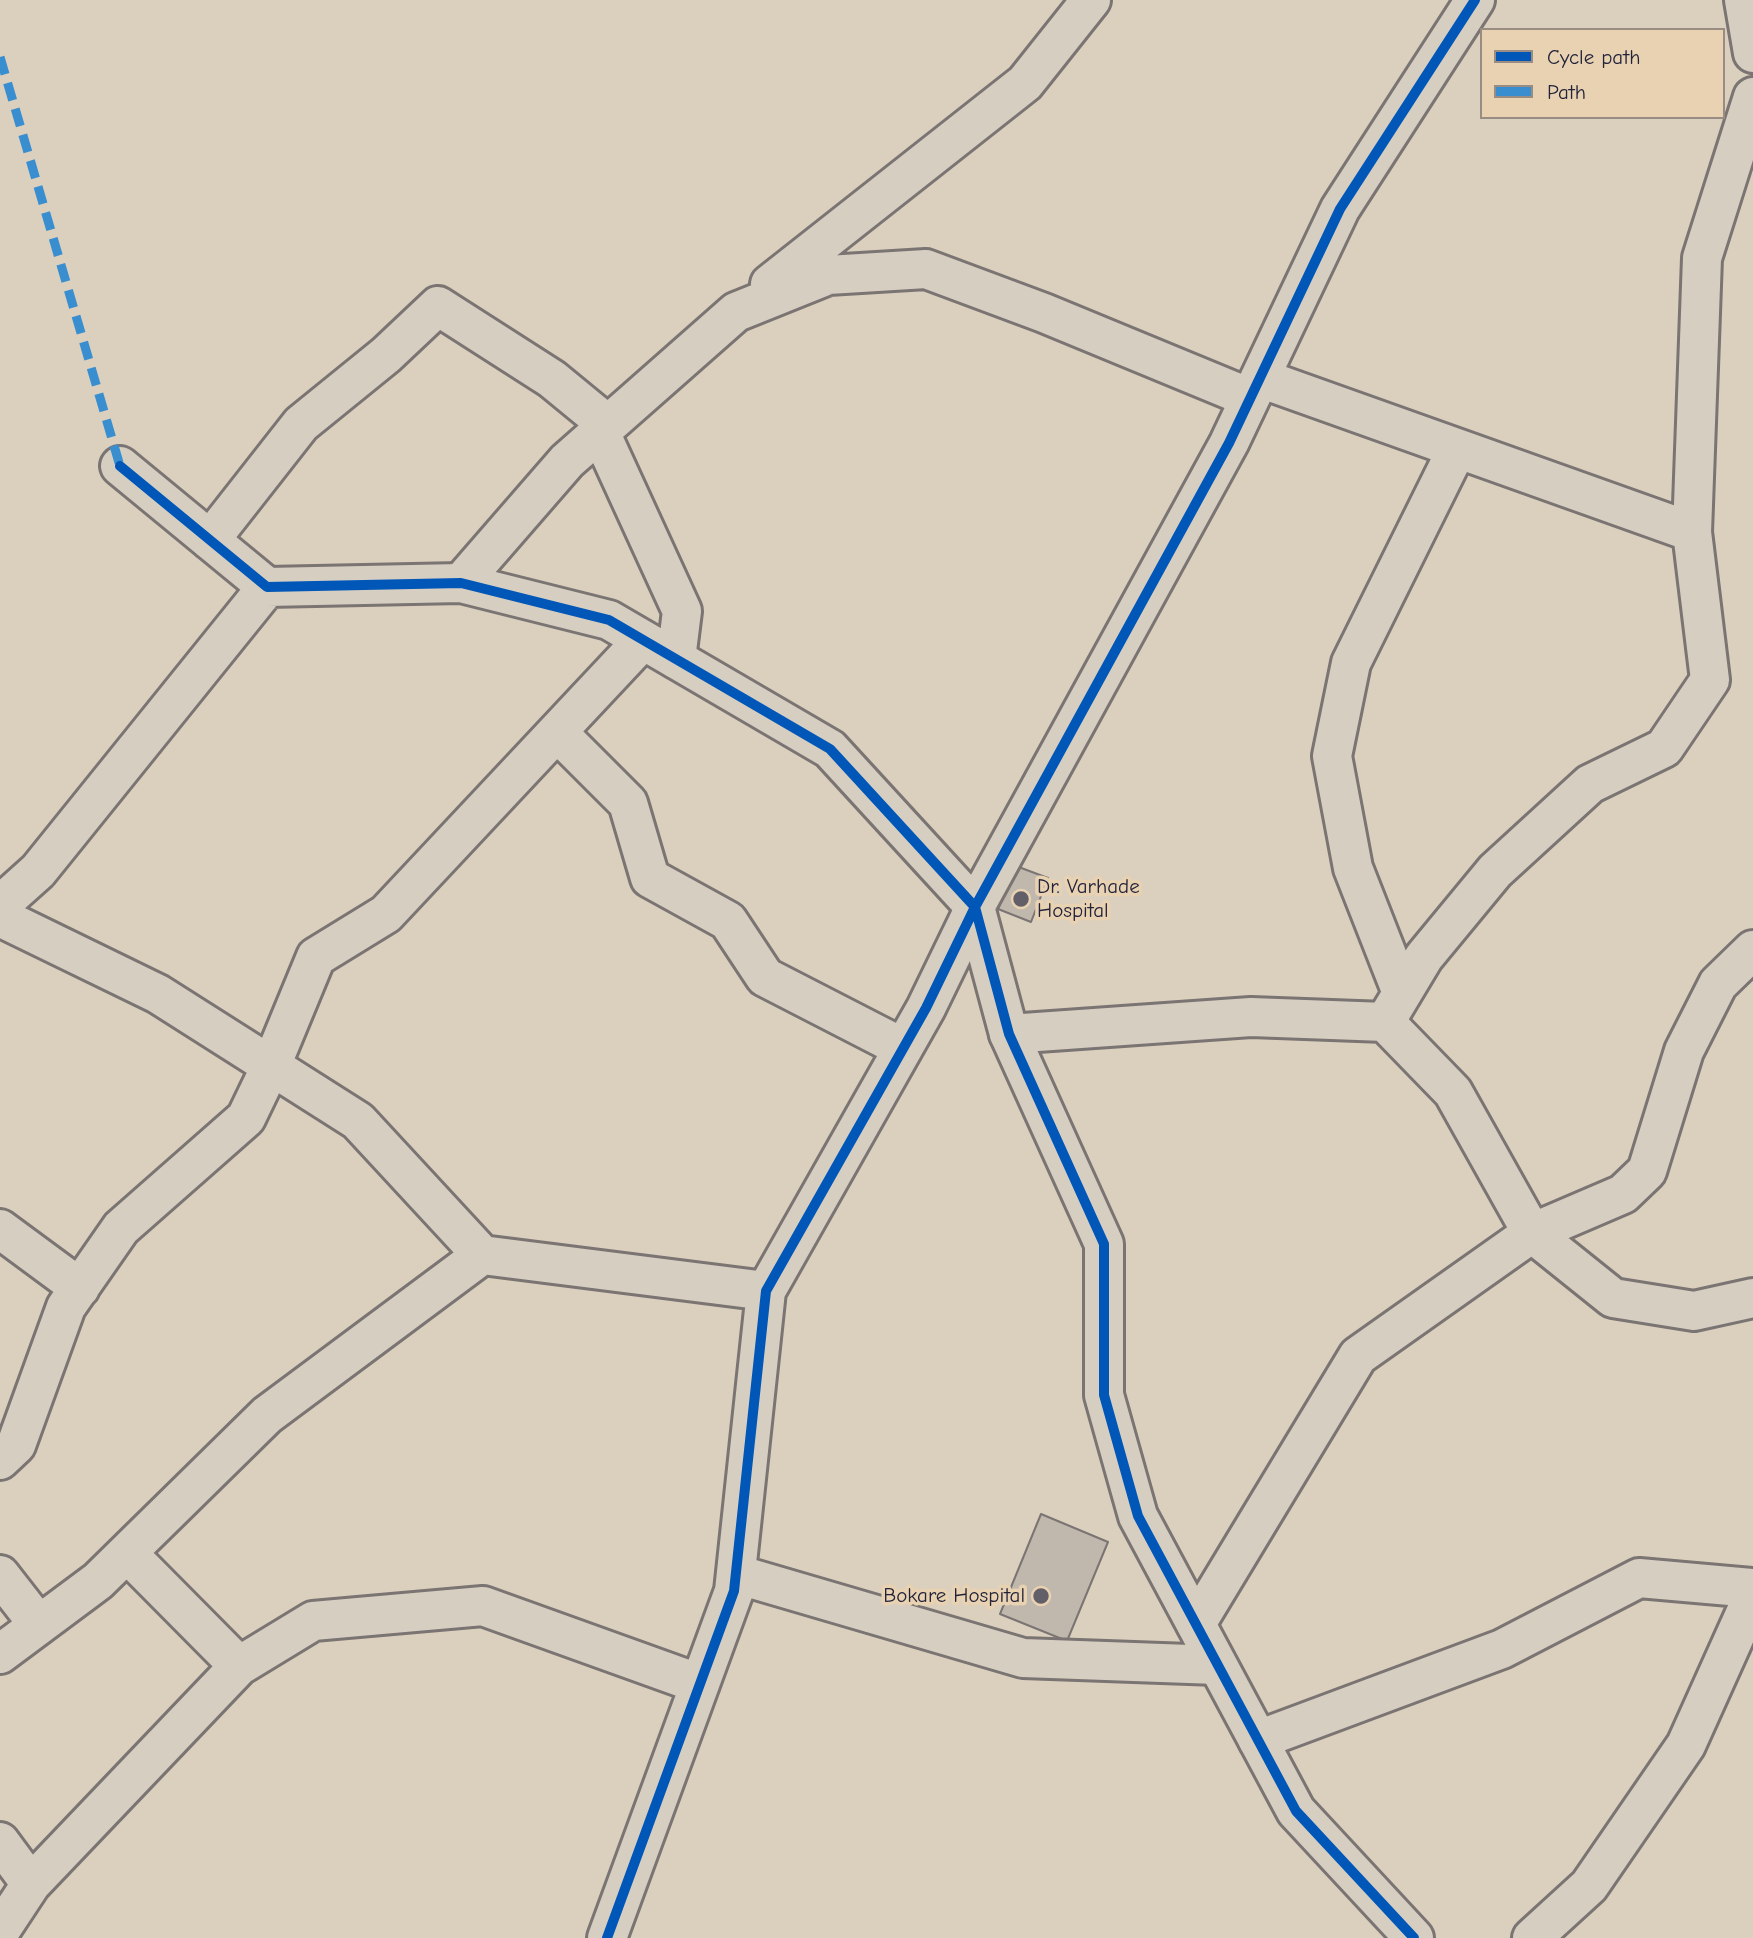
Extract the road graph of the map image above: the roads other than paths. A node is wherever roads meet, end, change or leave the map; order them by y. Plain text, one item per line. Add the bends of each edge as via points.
1 (1091, 0) edge
2 (1475, 0) edge
3 (1744, 0) edge
4 (1753, 52) edge
5 (1753, 97) edge
6 (736, 312) junction
7 (1255, 388) junction
8 (604, 429) junction
9 (1457, 449) junction
10 (120, 466) dead end
11 (1692, 532) junction
12 (210, 540) junction
13 (461, 583) junction
14 (267, 587) junction
15 (643, 640) junction
16 (676, 659) junction
17 (556, 732) junction
18 (0, 905) edge
19 (975, 907) junction
20 (0, 917) edge
21 (1753, 950) edge
22 (1394, 1007) junction
23 (1009, 1034) junction
24 (903, 1048) junction
25 (271, 1066) junction
26 (0, 1229) edge
27 (1532, 1233) junction
28 (482, 1255) junction
29 (80, 1288) junction
30 (766, 1291) junction
31 (1753, 1298) edge
32 (0, 1460) edge
33 (127, 1553) junction
34 (736, 1574) junction
35 (0, 1575) edge
36 (1753, 1588) edge
37 (1753, 1596) edge
38 (1196, 1624) junction
39 (39, 1625) junction
40 (0, 1654) edge
41 (1217, 1665) junction
42 (239, 1666) junction
43 (700, 1684) junction
44 (1258, 1740) junction
45 (0, 1842) edge
46 (31, 1884) junction
47 (0, 1931) edge
48 (607, 1938) edge
49 (1414, 1938) edge
50 (1532, 1938) edge

1 - 6 street via 1025,83
2 - 7 street via 1340,209
3 - 4 street
5 - 11 street via 1702,258
6 - 7 street via 828,275 926,269
6 - 8 street
7 - 9 street
7 - 19 street
8 - 12 street via 552,379 438,306 301,424
8 - 13 street via 566,461
8 - 16 street via 682,611
9 - 11 street
9 - 22 street via 1351,663 1332,756 1353,868
10 - 12 street
11 - 22 street via 1710,680 1664,748 1590,784 1495,871 1424,957
12 - 14 street
13 - 14 street
13 - 15 street via 608,620
14 - 18 street via 38,871
15 - 16 street
15 - 17 street
16 - 19 street via 830,750
17 - 24 street via 628,803 650,878 728,921 765,977
17 - 25 street via 386,914 316,957
19 - 23 street
19 - 24 street
20 - 25 street via 158,994
21 - 27 street via 1718,984 1684,1051 1647,1171 1623,1194
22 - 23 street
22 - 27 street via 1453,1092
23 - 38 street via 1104,1244 1104,1395 1138,1516
24 - 30 street
25 - 28 street via 358,1121
25 - 29 street via 246,1118 121,1228
26 - 29 street
27 - 31 street via 1613,1298 1693,1311
27 - 38 street via 1358,1356
28 - 30 street
28 - 33 street via 268,1415
29 - 32 street via 66,1307 16,1445
30 - 34 street
33 - 39 street
33 - 42 street
34 - 41 street via 1023,1658
34 - 43 street
35 - 39 street
36 - 44 street via 1639,1578 1502,1649
37 - 50 street via 1686,1745 1589,1886
38 - 41 street
39 - 40 street
41 - 44 street
42 - 43 street via 313,1621 483,1606
42 - 46 street
43 - 48 street
44 - 49 street via 1296,1811
45 - 46 street
46 - 47 street

